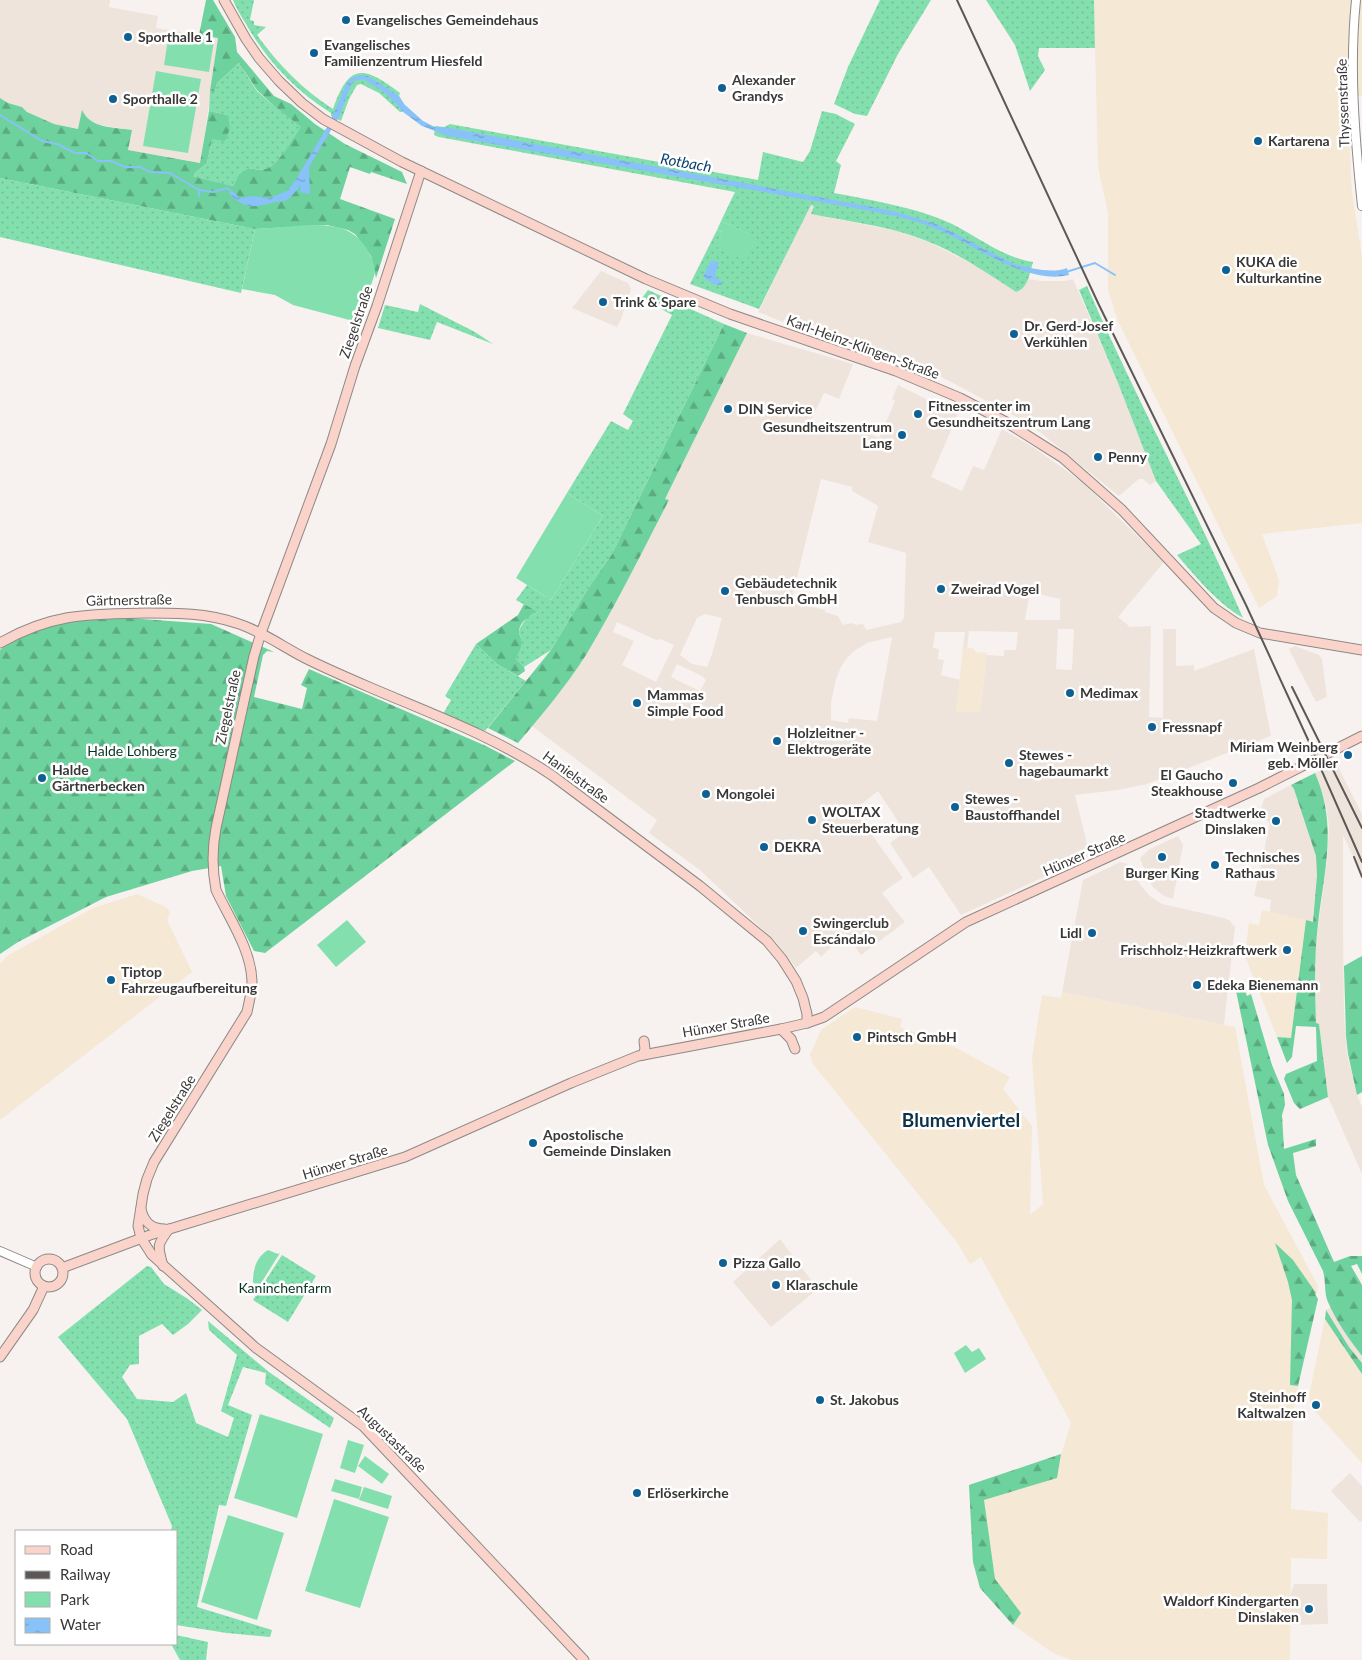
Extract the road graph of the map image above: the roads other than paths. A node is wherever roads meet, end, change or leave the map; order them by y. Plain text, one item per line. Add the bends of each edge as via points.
1 (224, 0) edge
2 (1356, 0) edge
3 (421, 171) junction
4 (1362, 206) edge
5 (260, 633) junction
6 (0, 643) edge
7 (1362, 650) edge
8 (1362, 736) edge
9 (807, 1023) junction
10 (781, 1029) junction
11 (644, 1041) dead end
12 (795, 1049) dead end
13 (642, 1055) junction
14 (140, 1207) junction
15 (169, 1229) junction
16 (141, 1238) junction
17 (0, 1251) edge
18 (37, 1267) junction
19 (163, 1267) junction
20 (62, 1268) junction
21 (44, 1286) junction
22 (0, 1357) edge
23 (584, 1660) edge

1 - 3 main road, Karl-Heinz-Klingen-Straße via 260,58 302,102 323,120
2 - 4 street, Thyssenstraße via 1353,27 1355,133
3 - 5 main road, Ziegelstraße via 331,444
3 - 7 main road, Karl-Heinz-Klingen-Straße via 674,291 756,323 867,360 960,398 1063,458 1122,510 1224,616 1260,633
5 - 6 main road, Gärtnerstraße via 206,615 102,613 58,618
5 - 9 main road, Hanielstraße via 338,674 490,738 553,776 700,886 767,941 796,981 805,1004
5 - 14 main road, Ziegelstraße via 212,847 216,890 247,956 252,979 248,1012 154,1162 146,1179
8 - 9 main road, Hünxer Straße via 1259,788 966,922 824,1017
9 - 10 main road, Hünxer Straße
10 - 12 main road
10 - 13 main road, Hünxer Straße
11 - 13 main road
13 - 15 main road, Hünxer Straße via 406,1157
14 - 15 main road via 148,1224
14 - 16 main road, Ziegelstraße via 138,1226
15 - 16 main road, Hünxer Straße
15 - 19 main road via 159,1247
16 - 19 main road, Augustastraße
16 - 20 main road, Hünxer Straße
17 - 18 street
18 - 20 main road via 43,1261 52,1260
18 - 21 main road via 36,1278
19 - 23 main road, Augustastraße via 256,1348 362,1426
20 - 21 main road via 63,1276 58,1284
21 - 22 main road via 33,1310

